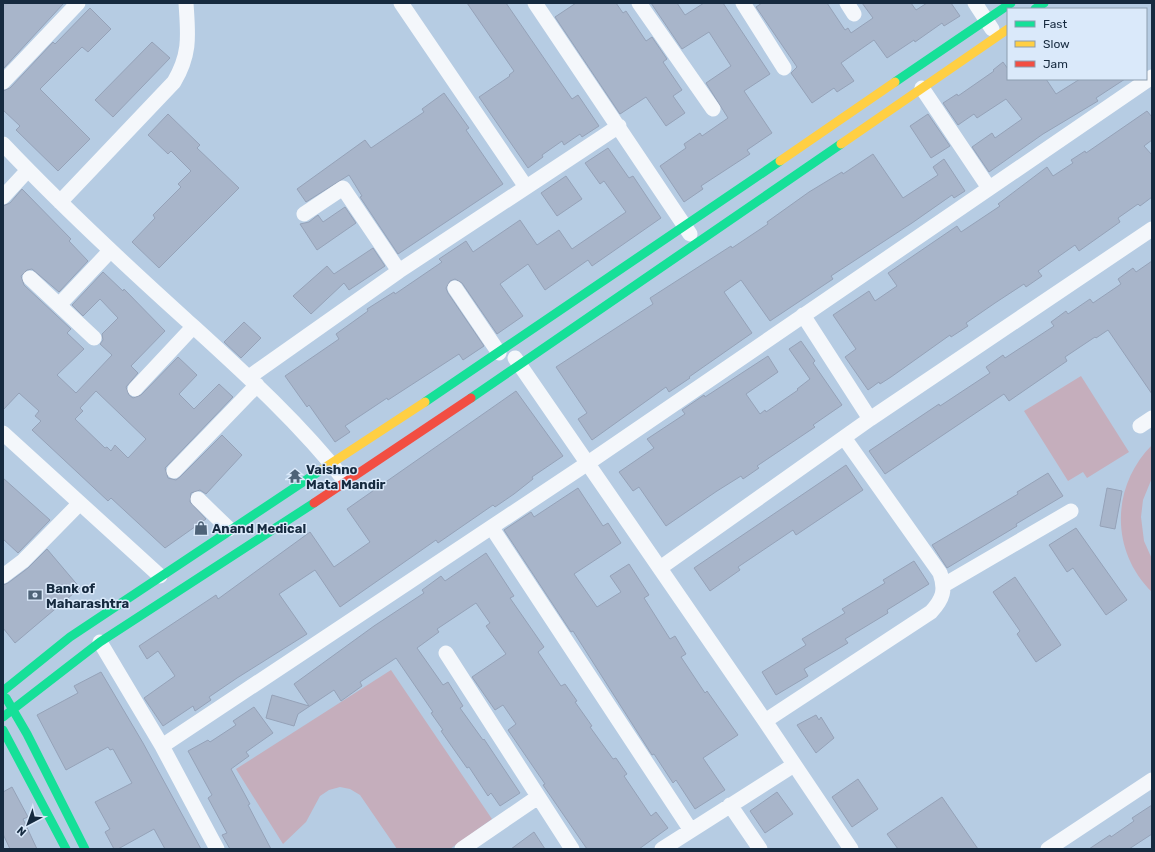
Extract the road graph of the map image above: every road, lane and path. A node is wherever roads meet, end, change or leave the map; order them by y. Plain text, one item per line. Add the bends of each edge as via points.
1 (78, 3) edge
2 (186, 3) edge
3 (401, 3) edge
4 (535, 3) edge
5 (639, 3) edge
6 (743, 3) edge
7 (974, 3) edge
8 (1012, 3) edge
9 (986, 20) junction
10 (1003, 33) edge
11 (784, 68) dead end
12 (1152, 78) edge
13 (3, 82) edge
14 (922, 88) junction
15 (713, 109) dead end
16 (618, 126) junction
17 (3, 144) edge
18 (28, 170) junction
19 (526, 187) junction
20 (989, 188) junction
21 (3, 197) edge
22 (60, 202) junction
23 (304, 214) dead end
24 (684, 225) junction
25 (1152, 229) edge
26 (696, 244) junction
27 (110, 251) junction
28 (399, 272) junction
29 (30, 278) dead end
30 (455, 288) dead end
31 (59, 305) junction
32 (803, 315) junction
33 (193, 327) junction
34 (94, 338) dead end
35 (504, 350) junction
36 (520, 365) junction
37 (253, 381) junction
38 (135, 389) dead end
39 (870, 419) junction
40 (3, 433) edge
41 (846, 438) junction
42 (330, 462) junction
43 (588, 463) junction
44 (174, 471) dead end
45 (346, 482) junction
46 (198, 498) dead end
47 (80, 503) junction
48 (1071, 511) dead end
49 (492, 528) junction
50 (229, 529) junction
51 (660, 568) junction
52 (3, 576) edge
53 (160, 576) junction
54 (944, 584) junction
55 (100, 642) junction
56 (446, 653) dead end
57 (3, 691) edge
58 (3, 694) edge
59 (13, 709) junction
60 (3, 717) edge
61 (765, 721) junction
62 (3, 730) edge
63 (162, 746) junction
64 (794, 765) junction
65 (1152, 780) edge
66 (538, 797) junction
67 (730, 805) junction
68 (690, 830) junction
69 (66, 849) edge
70 (85, 849) edge
71 (217, 849) edge
72 (462, 849) edge
73 (572, 849) edge
74 (662, 849) edge
75 (760, 849) edge
76 (851, 849) edge
77 (1048, 849) edge

1 - 13 street
2 - 22 street via 187,51 184,66 174,82
3 - 19 street
4 - 16 street
5 - 15 street
6 - 11 street
7 - 9 street
8 - 9 main road
9 - 10 street
9 - 24 main road
10 - 14 main road
12 - 20 street
14 - 20 street
14 - 26 main road
16 - 19 street
16 - 24 street
17 - 18 street
18 - 21 street
18 - 22 street
19 - 28 street
20 - 32 street
22 - 27 street
23 - 28 street via 342,188
24 - 26 street
24 - 35 main road
25 - 39 street
26 - 36 main road
27 - 31 street
27 - 33 street
28 - 37 street
29 - 31 street
30 - 35 street
31 - 34 street
32 - 39 street
32 - 43 street
33 - 37 street
33 - 38 street
35 - 36 street
35 - 42 main road
36 - 43 street
36 - 45 main road
37 - 42 street
37 - 44 street
39 - 41 street
40 - 47 street
41 - 51 street
41 - 54 street via 940,573
42 - 45 street
42 - 50 main road
43 - 49 street
43 - 51 street
45 - 55 main road
46 - 50 street
47 - 52 street via 23,561
47 - 53 street
48 - 54 street
49 - 63 street
49 - 68 street
50 - 53 main road
51 - 61 street
53 - 57 main road via 70,637
54 - 61 street via 944,594 931,612
55 - 59 main road
55 - 63 street
56 - 66 street
58 - 59 main road
59 - 60 main road
59 - 70 main road
61 - 64 street
62 - 69 main road
63 - 71 street
64 - 67 street
64 - 76 street
65 - 77 street
66 - 72 street
66 - 73 street
67 - 68 street
67 - 75 street
68 - 74 street

